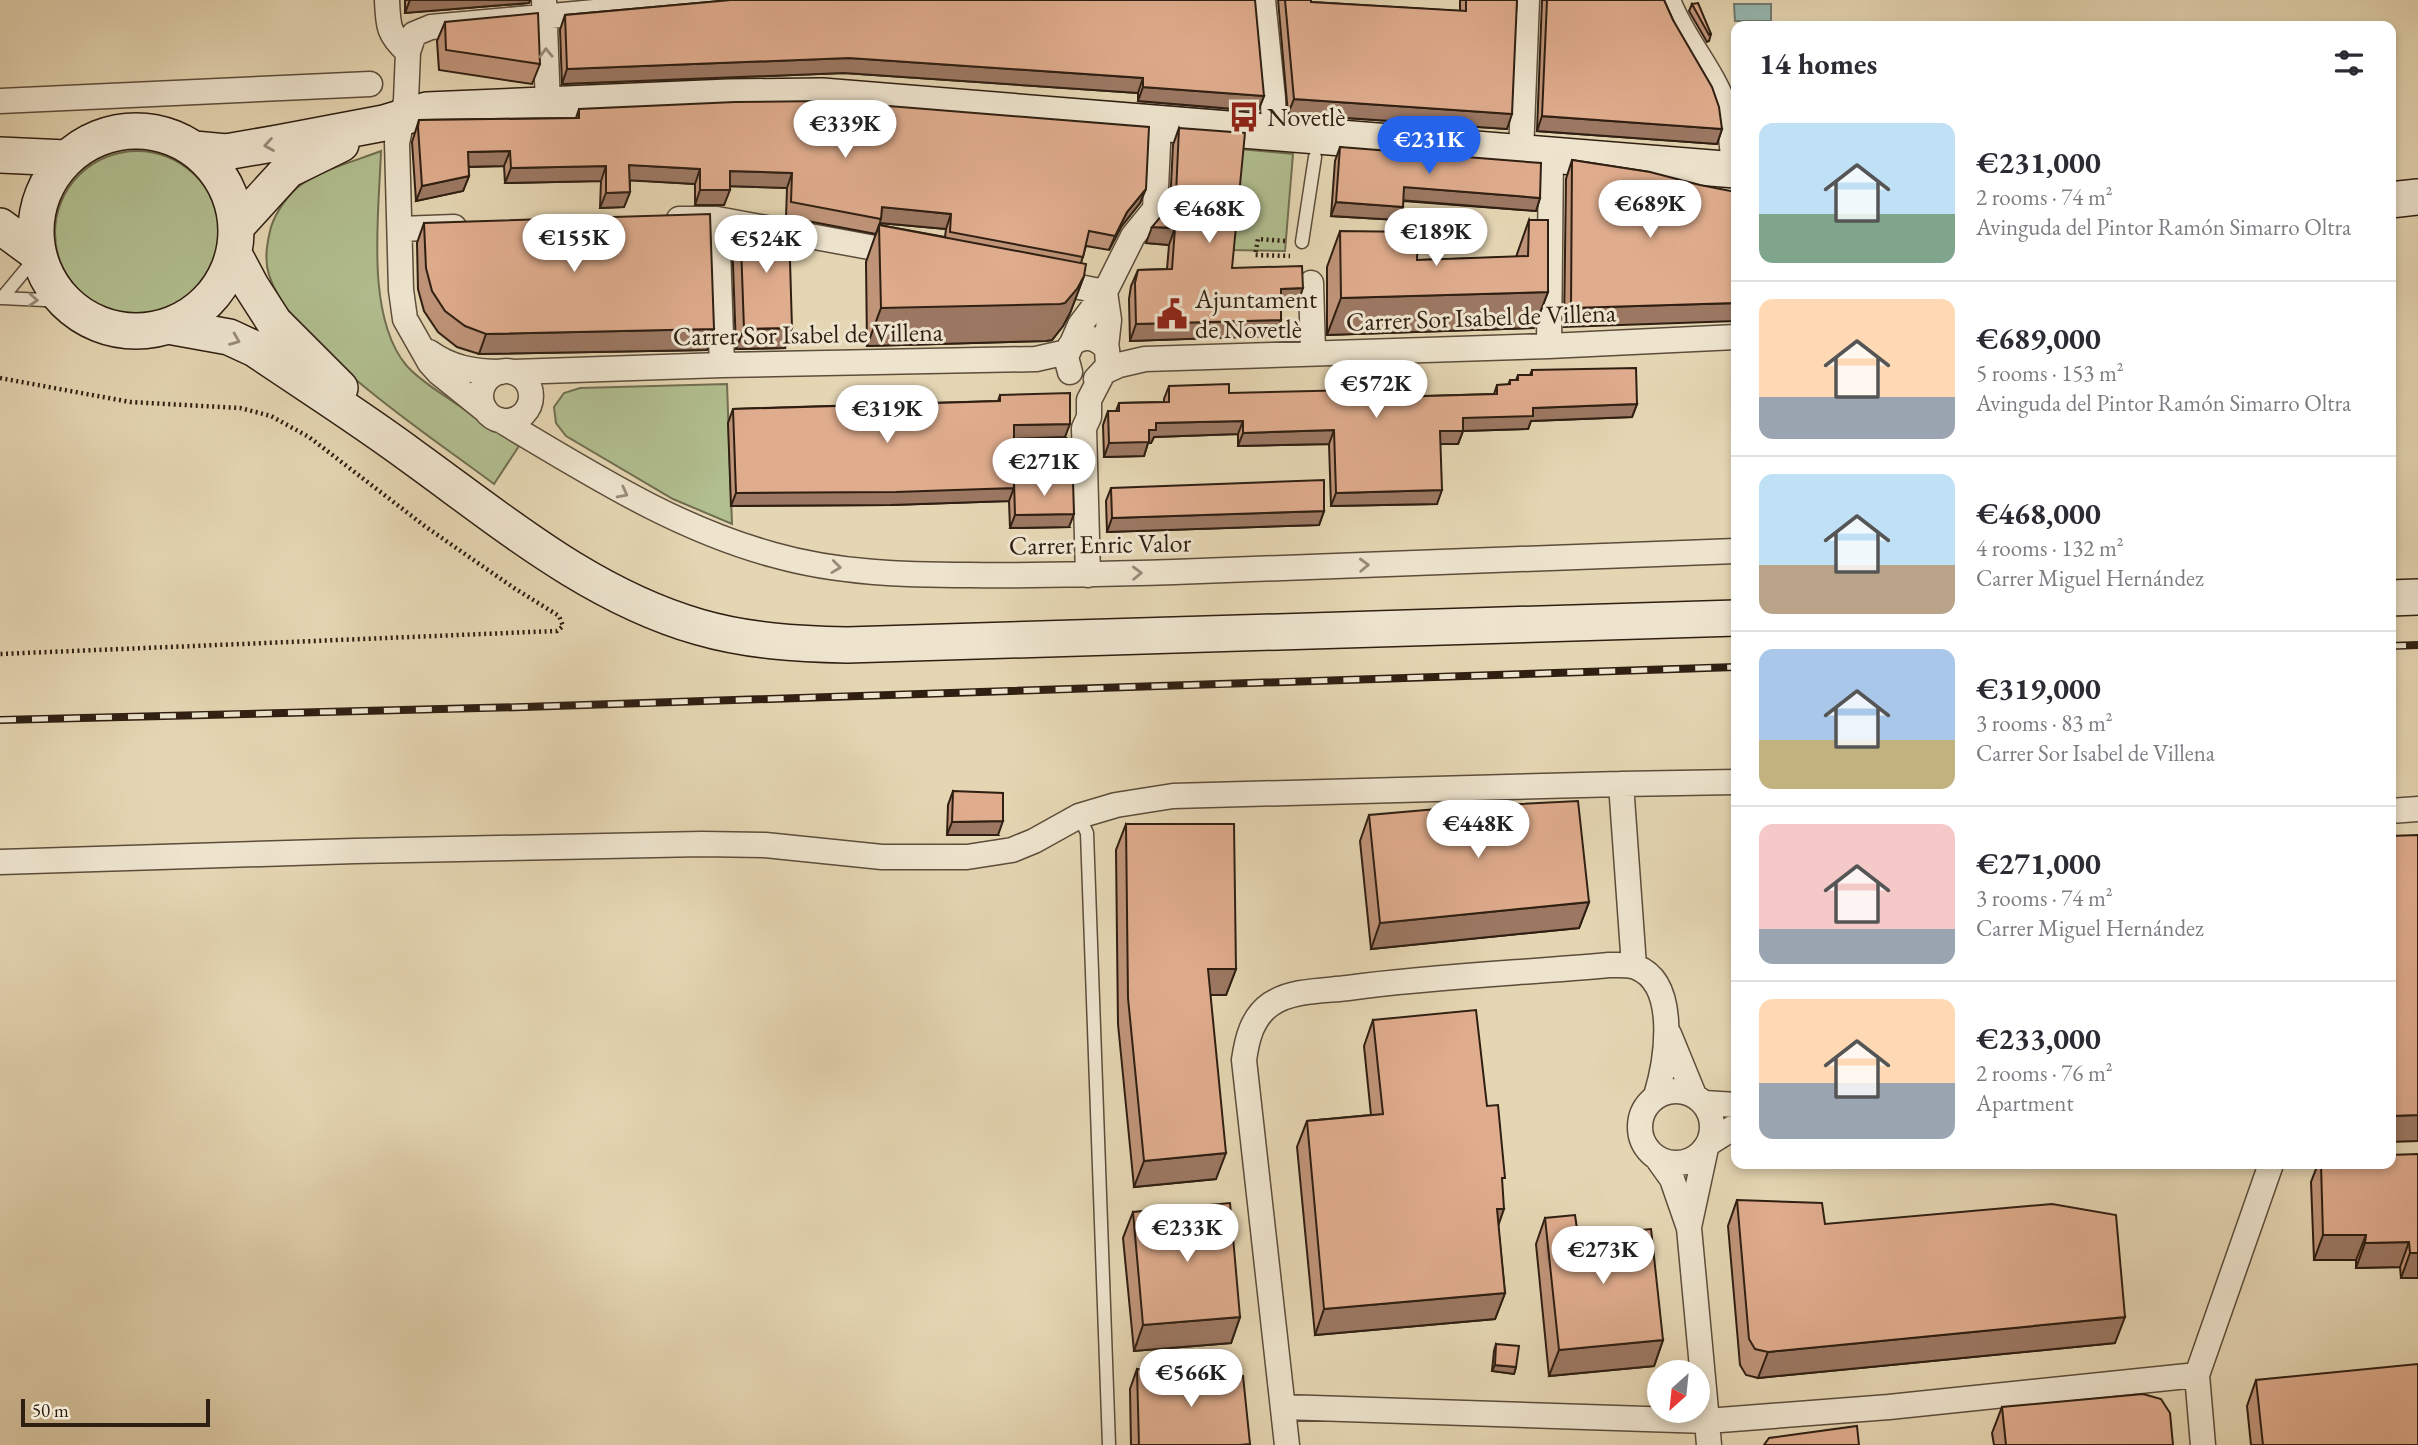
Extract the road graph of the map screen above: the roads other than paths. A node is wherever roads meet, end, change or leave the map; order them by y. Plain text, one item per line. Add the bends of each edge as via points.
1 (387, 0) edge
2 (725, 0) edge
3 (1263, 0) edge
4 (1527, 0) edge
5 (1668, 0) edge
6 (544, 9) edge
7 (408, 52) junction
8 (370, 84) dead end
9 (0, 101) edge
10 (548, 105) junction
11 (394, 120) junction
12 (1159, 123) junction
13 (1274, 132) junction
14 (1731, 143) edge
15 (1316, 146) junction
16 (194, 149) junction
17 (1536, 154) junction
18 (0, 155) edge
19 (66, 158) junction
20 (1731, 170) edge
21 (2418, 197) edge
22 (2396, 199) edge
23 (717, 219) junction
24 (657, 220) edge
25 (0, 226) edge
26 (481, 226) edge
27 (400, 229) junction
28 (235, 240) junction
29 (1302, 242) road end
30 (38, 254) junction
31 (931, 258) edge
32 (1025, 276) edge
33 (1311, 283) dead end
34 (1105, 292) junction
35 (65, 302) junction
36 (168, 326) junction
37 (1731, 337) edge
38 (1549, 346) junction
39 (421, 347) junction
40 (1313, 352) junction
41 (1105, 361) junction
42 (1070, 362) junction
43 (722, 365) junction
44 (581, 370) junction
45 (507, 372) junction
46 (530, 401) junction
47 (493, 415) junction
48 (1084, 428) junction
49 (400, 447) junction
50 (1731, 551) edge
51 (1088, 575) junction
52 (2418, 597) edge
53 (2396, 598) edge
54 (1731, 618) edge
55 (1731, 782) edge
56 (1621, 784) junction
57 (2418, 809) edge
58 (2396, 811) edge
59 (1079, 816) junction
60 (0, 862) edge
61 (1634, 966) junction
62 (1668, 1030) junction
63 (1656, 1097) junction
64 (1699, 1099) junction
65 (1731, 1104) edge
66 (1731, 1129) edge
67 (1707, 1146) junction
68 (1657, 1158) junction
69 (2269, 1169) edge
70 (1689, 1228) junction
71 (2197, 1375) junction
72 (1283, 1407) junction
73 (1708, 1433) edge
74 (1109, 1445) edge
75 (1287, 1445) edge
76 (2203, 1445) edge

1 - 7 street via 390,32
2 - 6 street
3 - 13 street
4 - 17 street
5 - 14 street via 1726,109
6 - 7 street via 424,28 414,34
10 -> 6 street
7 - 11 street, Carrer Enric Valor via 409,82
8 - 9 street
10 - 11 main road via 426,110
10 - 12 main road via 822,96
11 -> 16 main road via 226,152
11 - 27 street, Carrer Enric Valor
11 - 28 main road via 288,170
12 - 13 main road
12 - 34 street via 1154,209 1133,236
13 - 15 main road
15 - 17 main road
15 - 29 lane
16 - 19 main road via 142,131 115,133 89,142
16 - 28 main road via 216,170 230,197
17 - 20 main road
17 - 38 street
18 - 19 main road
19 - 30 main road via 46,186 36,219
21 - 22 main road
23 - 24 street
23 - 31 street
23 - 43 street
25 - 30 main road
26 - 27 street
27 - 39 street, Carrer Enric Valor via 402,304
28 - 36 main road via 220,285 198,310
28 - 49 main road via 275,322
30 - 35 main road via 48,279
30 -> 35 lane via 2,298
32 - 34 street
33 - 40 street
34 - 41 street via 1109,320
34 - 42 street via 1080,325
35 - 36 main road via 87,318 113,328 141,331
36 -> 49 main road via 218,334 255,349
37 - 38 street, Carrer Sor Isabel de Villena
38 - 40 street, Carrer Sor Isabel de Villena
39 - 45 street, Carrer Sor Isabel de Villena via 455,367
39 - 47 street, Carrer Enric Valor via 446,381
40 - 41 street, Carrer Sor Isabel de Villena via 1145,359 1119,365
41 - 42 street via 1088,381
41 - 42 street via 1096,339 1089,337 1075,341
41 - 48 street via 1089,400
42 - 43 street, Carrer Sor Isabel de Villena
42 - 48 street via 1078,386 1077,416
43 - 44 street, Carrer Sor Isabel de Villena
44 - 45 street, Carrer Sor Isabel de Villena
44 - 46 street, Carrer Sor Isabel de Villena
45 - 46 street via 526,381
45 - 47 street via 493,374 483,386 481,394
46 - 47 street via 526,411 514,419
47 -> 51 street, Carrer Enric Valor via 651,508 716,537 776,556 924,575
48 - 51 street
49 - 54 main road via 538,548 607,589 699,627 768,640 847,645
51 -> 50 street, Carrer Enric Valor
52 - 53 main road
55 - 56 street
56 - 59 street via 1173,796
56 - 61 street
57 - 58 street
59 - 60 street via 1034,841 967,857 882,857 765,845 702,844
59 - 74 lane via 1087,833
61 - 62 street via 1644,971 1661,996
61 - 72 street via 1413,979 1299,994 1270,1005 1258,1018 1244,1060
62 - 63 street
62 - 64 street
63 - 64 street via 1682,1091
63 - 68 street via 1646,1105 1639,1125 1641,1138
64 - 65 street
64 - 67 street via 1712,1124
66 - 67 street
67 - 68 street via 1685,1162
67 - 70 street
68 - 70 street via 1672,1179
69 - 71 street
70 - 73 street
71 - 73 street via 1889,1407
71 - 76 street
72 - 73 street
72 - 75 street

